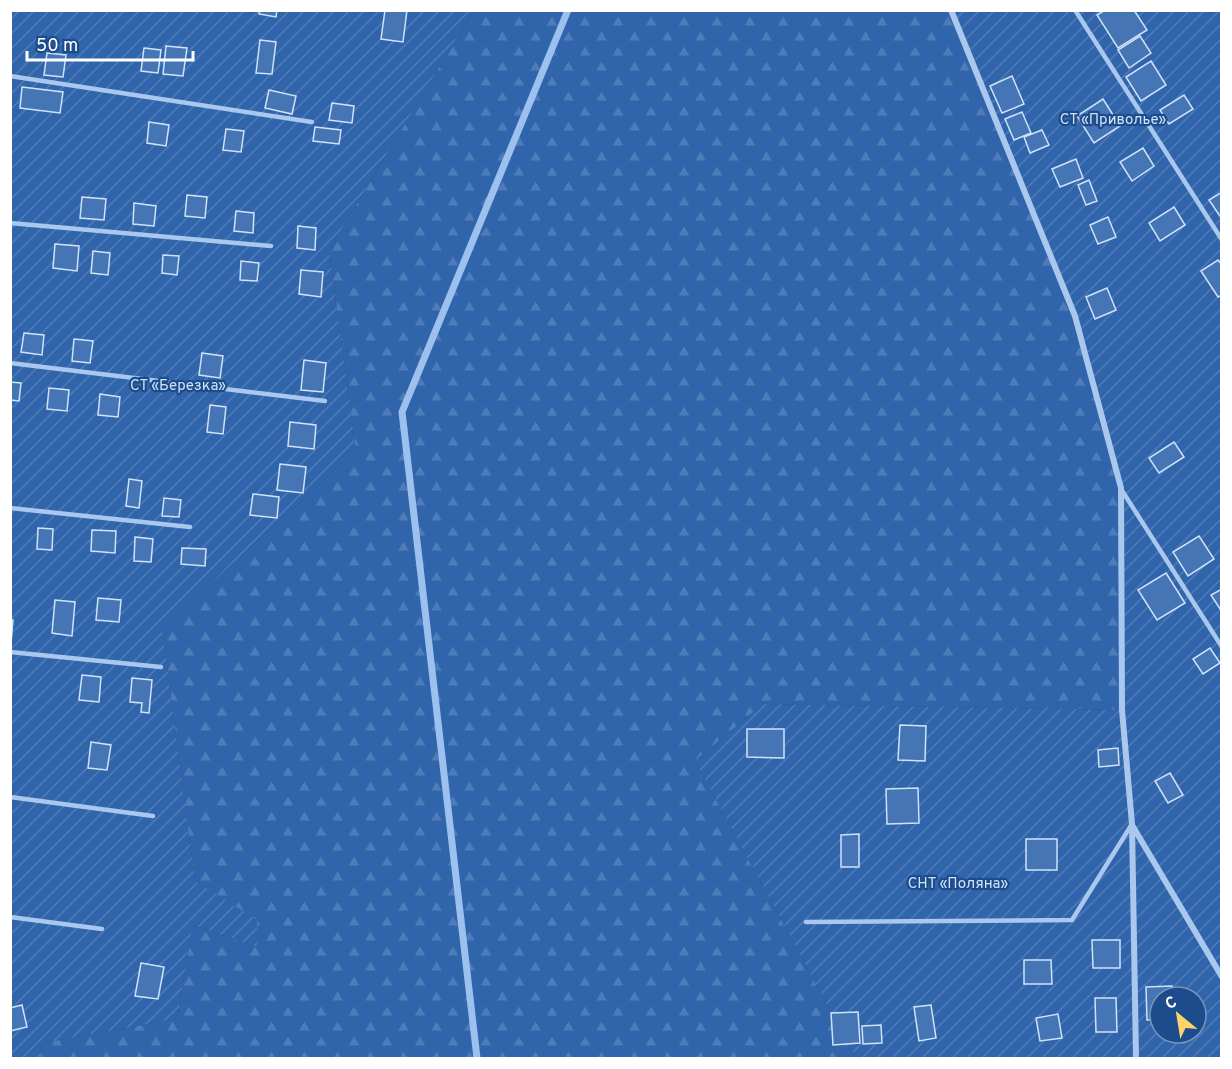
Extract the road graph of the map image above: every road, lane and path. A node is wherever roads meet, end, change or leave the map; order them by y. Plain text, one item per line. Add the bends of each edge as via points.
1 (951, 10) edge
2 (1075, 10) edge
3 (10, 76) edge
4 (312, 122) dead end
5 (10, 223) edge
6 (1221, 240) edge
7 (271, 246) dead end
8 (10, 363) edge
9 (325, 401) dead end
10 (1120, 488) junction
11 (10, 507) edge
12 (190, 527) dead end
13 (1221, 646) edge
14 (10, 652) edge
15 (161, 667) dead end
16 (10, 797) edge
17 (153, 816) dead end
18 (1132, 824) junction
19 (10, 917) edge
20 (806, 922) dead end
21 (102, 929) dead end
22 (1221, 978) edge
23 (1136, 1059) edge

1 - 10 street via 1075,316
2 - 6 lane
3 - 4 lane
5 - 7 lane
8 - 9 lane
10 - 13 lane
10 - 18 street via 1122,710
11 - 12 lane
14 - 15 lane
16 - 17 lane
18 - 20 lane via 1072,920
18 - 22 street
18 - 23 street
19 - 21 lane

